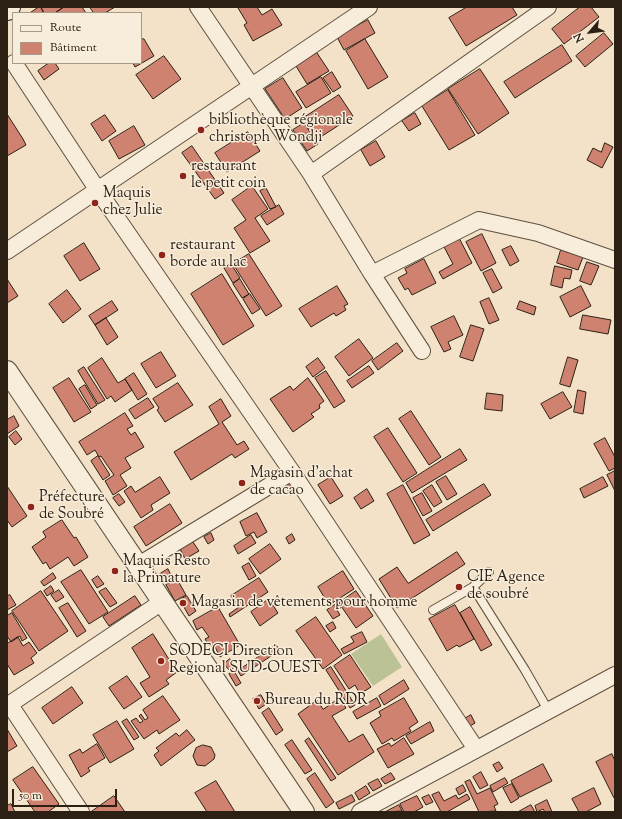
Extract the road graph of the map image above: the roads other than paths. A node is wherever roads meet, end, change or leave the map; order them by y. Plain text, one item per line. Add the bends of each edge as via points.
1 (9, 7) edge
2 (198, 7) edge
3 (369, 7) edge
4 (548, 7) edge
5 (7, 9) edge
6 (15, 64) edge
7 (252, 85) junction
8 (311, 174) junction
9 (97, 189) junction
10 (7, 251) edge
11 (615, 260) edge
12 (372, 274) junction
13 (422, 351) dead end
14 (7, 371) edge
15 (292, 472) junction
16 (137, 566) junction
17 (489, 572) dead end
18 (473, 587) junction
19 (162, 602) junction
20 (433, 610) dead end
21 (615, 675) edge
22 (8, 706) edge
23 (548, 710) junction
24 (476, 749) junction
25 (77, 811) edge
26 (304, 812) edge
27 (360, 812) edge

1 - 5 main road
2 - 7 street
3 - 7 street
4 - 8 street
6 - 9 street
7 - 8 street
7 - 9 street
8 - 12 street
9 - 10 street
9 - 15 street
11 - 12 street via 538,233 479,220
12 - 13 street
14 - 16 street
15 - 16 street
15 - 24 street
16 - 19 street
17 - 18 lane
18 - 20 lane
18 - 23 lane
19 - 22 street
19 - 26 street
21 - 23 street
22 - 25 street
23 - 24 street
24 - 27 street

